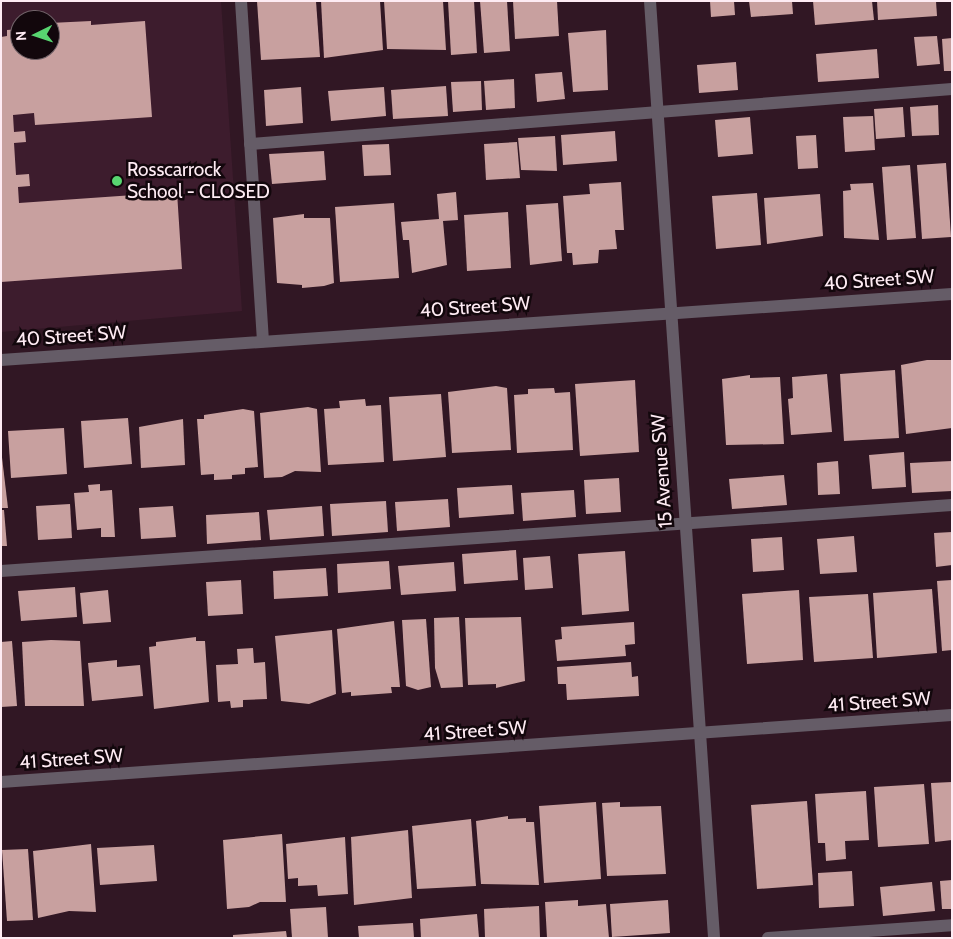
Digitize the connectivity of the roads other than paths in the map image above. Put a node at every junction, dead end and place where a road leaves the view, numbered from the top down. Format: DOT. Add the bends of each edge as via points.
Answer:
graph roads {
  1 [pos="241,1"];
  2 [pos="650,1"];
  3 [pos="952,89"];
  4 [pos="657,114"];
  5 [pos="250,144"];
  6 [pos="952,294"];
  7 [pos="671,312"];
  8 [pos="262,340"];
  9 [pos="1,360"];
  10 [pos="952,505"];
  11 [pos="684,524"];
  12 [pos="1,572"];
  13 [pos="952,715"];
  14 [pos="700,735"];
  15 [pos="1,782"];
  16 [pos="952,925"];
  17 [pos="714,938"];
  18 [pos="768,938"];
  1 -- 5 [label="street"];
  2 -- 4 [label="street, 15 Avenue SW"];
  3 -- 4 [label="street"];
  4 -- 5 [label="street"];
  4 -- 7 [label="street, 15 Avenue SW"];
  5 -- 8 [label="street"];
  6 -- 7 [label="street, 40 Street SW"];
  7 -- 8 [label="street, 40 Street SW"];
  7 -- 11 [label="street, 15 Avenue SW"];
  8 -- 9 [label="street, 40 Street SW"];
  10 -- 11 [label="street"];
  11 -- 12 [label="street"];
  11 -- 14 [label="street, 15 Avenue SW"];
  13 -- 14 [label="street, 41 Street SW"];
  14 -- 15 [label="street, 41 Street SW"];
  14 -- 17 [label="street, 15 Avenue SW"];
  16 -- 18 [label="street"];
}
